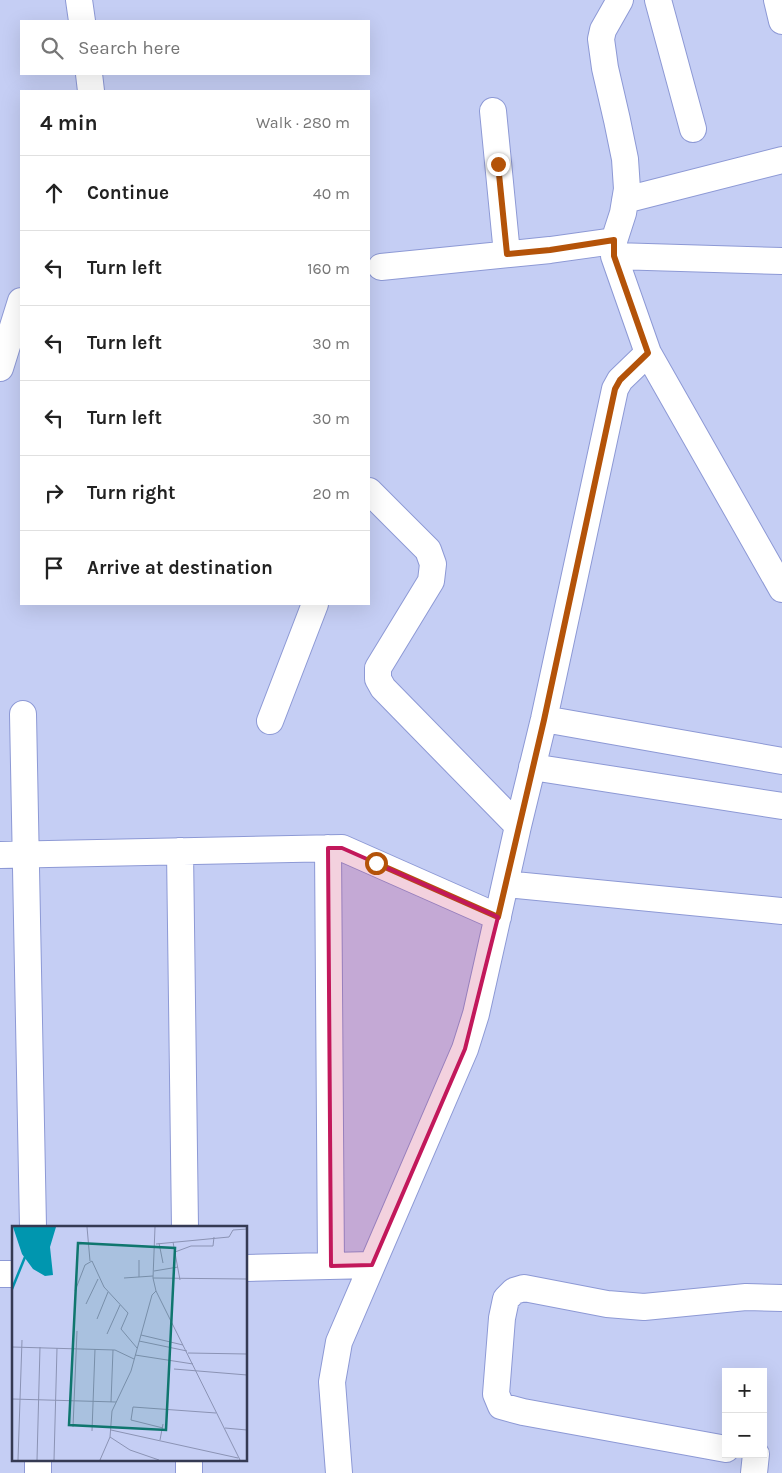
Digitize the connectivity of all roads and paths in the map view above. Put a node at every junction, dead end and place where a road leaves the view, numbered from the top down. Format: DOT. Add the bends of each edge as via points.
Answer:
graph roads {
  1 [pos="79,0"];
  2 [pos="620,0"];
  3 [pos="658,0"];
  4 [pos="777,0"];
  5 [pos="82,20"];
  6 [pos="782,20"];
  7 [pos="88,75"];
  8 [pos="91,90"];
  9 [pos="493,111"];
  10 [pos="693,128"];
  11 [pos="782,160"];
  12 [pos="625,200"];
  13 [pos="614,248"];
  14 [pos="507,254"];
  15 [pos="782,261"];
  16 [pos="381,267"];
  17 [pos="20,305"];
  18 [pos="648,353"];
  19 [pos="0,368"];
  20 [pos="370,492"];
  21 [pos="782,589"];
  22 [pos="316,605"];
  23 [pos="23,714"];
  24 [pos="544,720"];
  25 [pos="270,721"];
  26 [pos="782,761"];
  27 [pos="532,767"];
  28 [pos="782,806"];
  29 [pos="518,826"];
  30 [pos="328,848"];
  31 [pos="180,852"];
  32 [pos="0,855"];
  33 [pos="26,855"];
  34 [pos="505,884"];
  35 [pos="782,911"];
  36 [pos="498,917"];
  37 [pos="33,1226"];
  38 [pos="185,1226"];
  39 [pos="331,1266"];
  40 [pos="372,1266"];
  41 [pos="248,1268"];
  42 [pos="782,1298"];
  43 [pos="722,1448"];
  44 [pos="756,1458"];
  45 [pos="38,1460"];
  46 [pos="189,1460"];
  47 [pos="38,1473"];
  48 [pos="189,1473"];
  49 [pos="339,1473"];
  50 [pos="754,1473"];
  1 -- 5 [label="street"];
  2 -- 12 [label="street" via="602,30 601,39 625,159"];
  3 -- 10 [label="street"];
  4 -- 6 [label="street"];
  7 -- 8 [label="street"];
  9 -- 14 [label="street"];
  11 -- 12 [label="street"];
  12 -- 13 [label="street"];
  13 -- 14 [label="street"];
  13 -- 15 [label="street"];
  13 -- 18 [label="street"];
  14 -- 16 [label="street"];
  17 -- 19 [label="street"];
  18 -- 21 [label="street"];
  18 -- 24 [label="street" via="615,389"];
  20 -- 29 [label="street" via="428,550 433,564 430,581 378,668 378,679 383,688"];
  22 -- 25 [label="street"];
  23 -- 33 [label="street"];
  24 -- 26 [label="street"];
  24 -- 27 [label="street"];
  27 -- 28 [label="street"];
  27 -- 29 [label="street"];
  29 -- 34 [label="street"];
  30 -- 31 [label="street"];
  30 -- 36 [label="street" via="342,848"];
  30 -- 39 [label="street"];
  31 -- 33 [label="street"];
  31 -- 38 [label="street"];
  32 -- 33 [label="street"];
  33 -- 37 [label="street"];
  34 -- 35 [label="street"];
  34 -- 36 [label="street"];
  36 -- 40 [label="street" via="465,1049"];
  39 -- 40 [label="street"];
  39 -- 41 [label="street"];
  40 -- 49 [label="street" via="339,1342 333,1374"];
  42 -- 43 [label="street" via="746,1297 644,1307 607,1304 524,1288 514,1291 506,1299 496,1394 501,1406"];
  44 -- 50 [label="street"];
  45 -- 47 [label="street"];
  46 -- 48 [label="street"];
}
